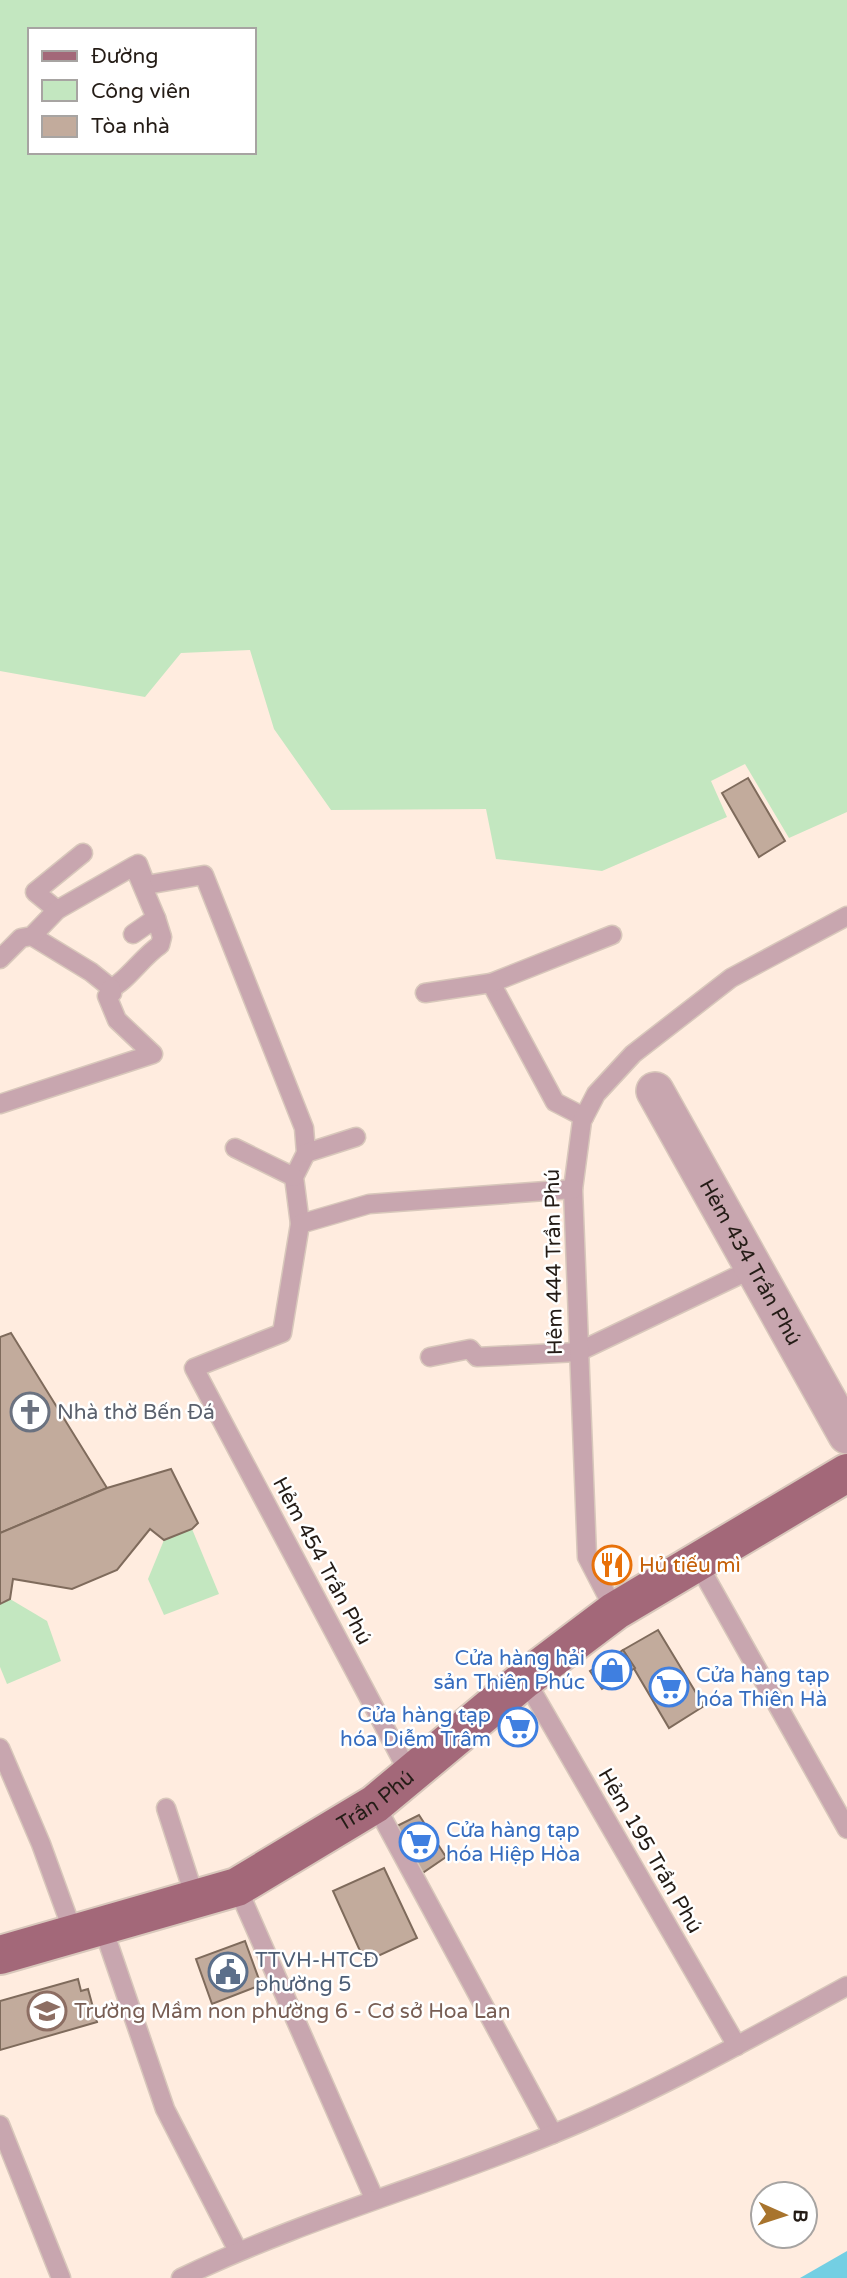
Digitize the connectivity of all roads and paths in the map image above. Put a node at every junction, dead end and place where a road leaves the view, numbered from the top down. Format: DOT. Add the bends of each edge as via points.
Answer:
graph roads {
  1 [pos="83,853"];
  2 [pos="138,864"];
  3 [pos="57,910"];
  4 [pos="847,916"];
  5 [pos="156,918"];
  6 [pos="133,934"];
  7 [pos="612,935"];
  8 [pos="32,936"];
  9 [pos="1,955"];
  10 [pos="491,983"];
  11 [pos="111,988"];
  12 [pos="425,993"];
  13 [pos="655,1091"];
  14 [pos="0,1104"];
  15 [pos="584,1117"];
  16 [pos="356,1137"];
  17 [pos="235,1148"];
  18 [pos="306,1153"];
  19 [pos="294,1177"];
  20 [pos="573,1189"];
  21 [pos="300,1224"];
  22 [pos="754,1268"];
  23 [pos="578,1352"];
  24 [pos="430,1357"];
  25 [pos="847,1435"];
  26 [pos="847,1473"];
  27 [pos="697,1562"];
  28 [pos="615,1611"];
  29 [pos="525,1679"];
  30 [pos="0,1748"];
  31 [pos="410,1775"];
  32 [pos="374,1804"];
  33 [pos="166,1808"];
  34 [pos="847,1829"];
  35 [pos="237,1887"];
  36 [pos="196,1901"];
  37 [pos="88,1929"];
  38 [pos="0,1955"];
  39 [pos="847,1986"];
  40 [pos="737,2046"];
  41 [pos="0,2125"];
  42 [pos="553,2134"];
  43 [pos="374,2198"];
  44 [pos="238,2251"];
  45 [pos="61,2278"];
  46 [pos="181,2278"];
  1 -- 3 [label="lane" via="35,892"];
  2 -- 18 [label="lane" via="146,885 204,875 281,1062 304,1128"];
  3 -- 5 [label="lane" via="134,866"];
  3 -- 8 [label="lane"];
  4 -- 15 [label="lane, Hẻm 444 Trần Phú" via="731,978 633,1054 596,1094"];
  5 -- 6 [label="lane"];
  5 -- 11 [label="lane" via="160,945"];
  7 -- 10 [label="lane"];
  8 -- 9 [label="lane" via="21,938"];
  8 -- 11 [label="lane"];
  10 -- 12 [label="lane"];
  10 -- 15 [label="lane" via="555,1102"];
  11 -- 14 [label="lane" via="107,996 117,1020 153,1054"];
  13 -- 22 [label="street, Hẻm 434 Trần Phú"];
  15 -- 20 [label="lane, Hẻm 444 Trần Phú"];
  16 -- 18 [label="lane"];
  17 -- 19 [label="lane"];
  18 -- 19 [label="lane"];
  19 -- 21 [label="lane"];
  20 -- 21 [label="lane" via="369,1204"];
  20 -- 23 [label="lane, Hẻm 444 Trần Phú"];
  21 -- 31 [label="lane, Hẻm 454 Trần Phú" via="282,1333 194,1368"];
  22 -- 23 [label="lane"];
  22 -- 25 [label="street, Hẻm 434 Trần Phú"];
  23 -- 24 [label="lane" via="477,1357 470,1349"];
  23 -- 28 [label="lane, Hẻm 444 Trần Phú" via="587,1556"];
  26 -- 27 [label="main road, Trần Phú"];
  27 -- 28 [label="main road, Trần Phú"];
  27 -- 34 [label="lane"];
  28 -- 29 [label="main road, Trần Phú"];
  29 -- 31 [label="main road, Trần Phú"];
  29 -- 40 [label="lane, Hẻm 195 Trần Phú"];
  30 -- 37 [label="lane" via="41,1844"];
  31 -- 32 [label="main road, Trần Phú"];
  32 -- 35 [label="main road, Trần Phú"];
  32 -- 42 [label="lane"];
  33 -- 36 [label="lane"];
  35 -- 36 [label="main road, Trần Phú"];
  35 -- 43 [label="lane"];
  36 -- 37 [label="main road, Trần Phú"];
  37 -- 38 [label="main road, Trần Phú"];
  37 -- 44 [label="lane" via="165,2109"];
  39 -- 40 [label="lane"];
  40 -- 42 [label="lane"];
  41 -- 45 [label="lane"];
  42 -- 43 [label="lane"];
  43 -- 44 [label="lane"];
  44 -- 46 [label="lane"];
}
